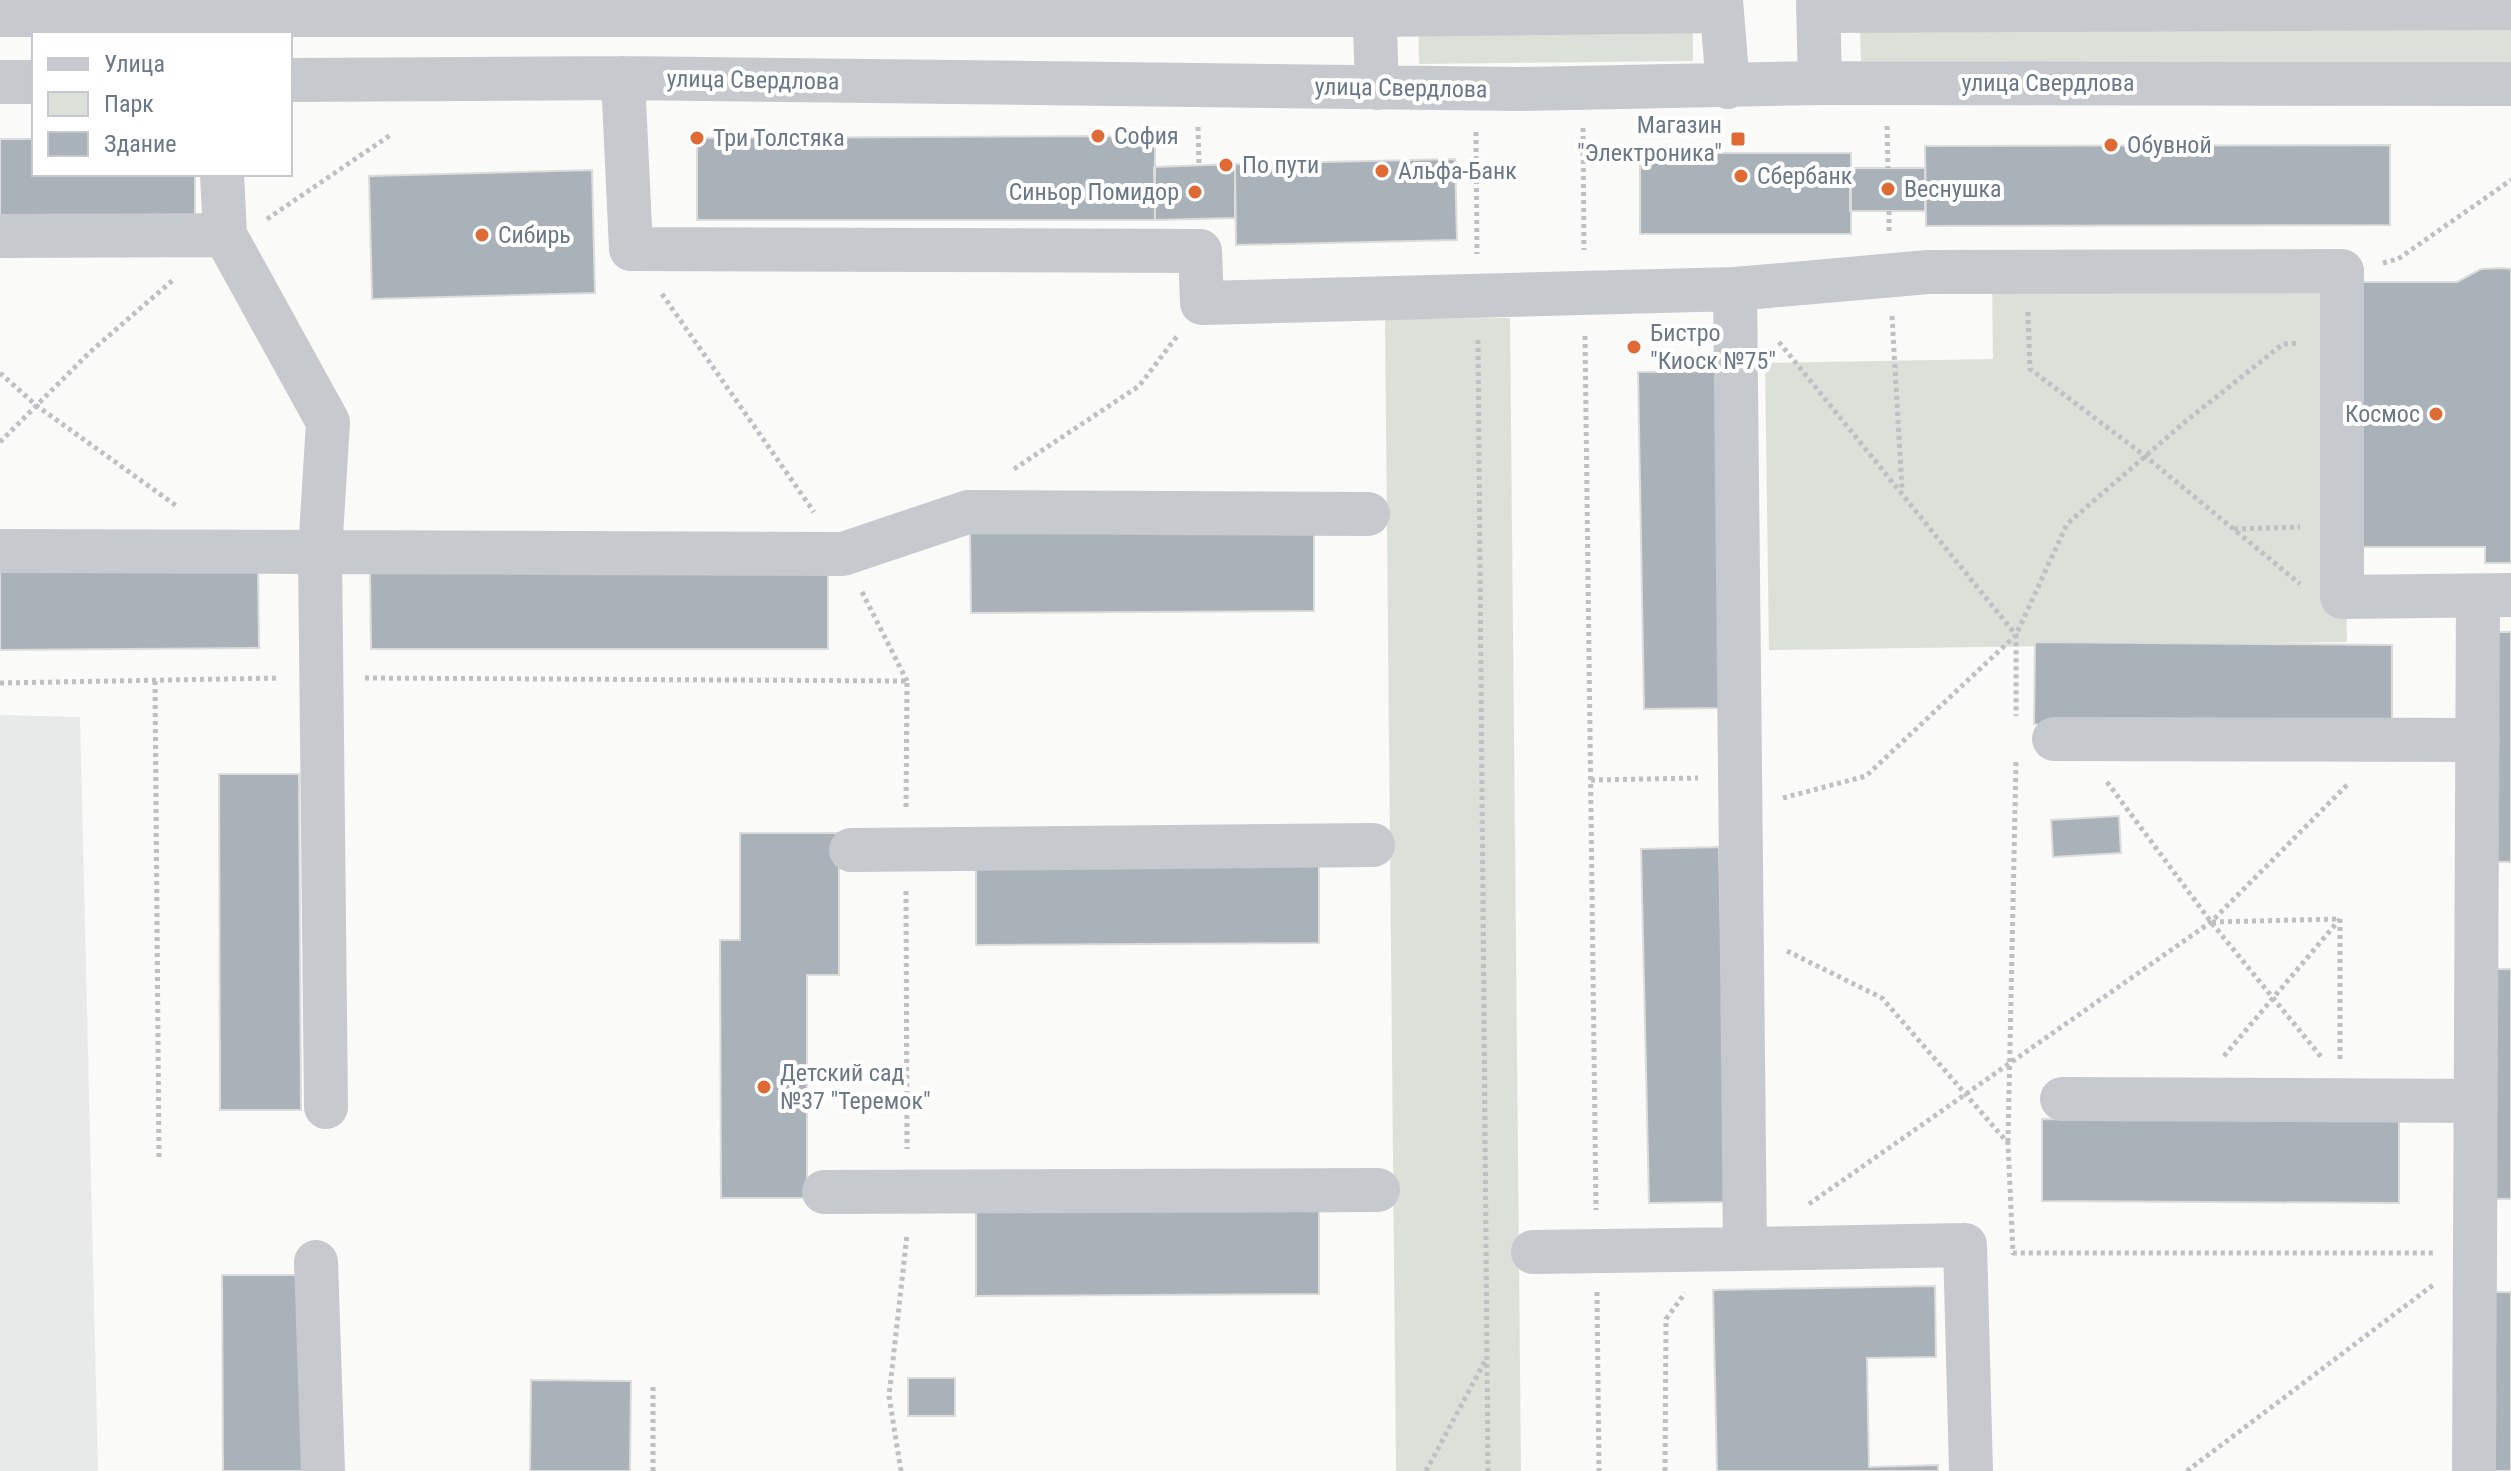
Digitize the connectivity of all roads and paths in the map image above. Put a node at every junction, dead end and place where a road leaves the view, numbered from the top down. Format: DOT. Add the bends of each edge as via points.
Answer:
graph roads {
  1 [pos="1818,5"];
  2 [pos="1721,6"];
  3 [pos="1374,8"];
  4 [pos="2511,8"];
  5 [pos="0,15"];
  6 [pos="623,78"];
  7 [pos="292,80"];
  8 [pos="0,82"];
  9 [pos="32,82"];
  10 [pos="1820,83"];
  11 [pos="2511,84"];
  12 [pos="1728,87"];
  13 [pos="1377,88"];
  14 [pos="1887,121"];
  15 [pos="1583,123"];
  16 [pos="1476,124"];
  17 [pos="1198,127"];
  18 [pos="1199,165"];
  19 [pos="1888,168"];
  20 [pos="222,176"];
  21 [pos="2511,180"];
  22 [pos="1889,211"];
  23 [pos="225,235"];
  24 [pos="0,236"];
  25 [pos="631,249"];
  26 [pos="2028,271"];
  27 [pos="2342,271"];
  28 [pos="1890,275"];
  29 [pos="1735,289"];
  30 [pos="1585,293"];
  31 [pos="1478,296"];
  32 [pos="1202,303"];
  33 [pos="2343,340"];
  34 [pos="0,373"];
  35 [pos="2145,456"];
  36 [pos="1902,492"];
  37 [pos="990,513"];
  38 [pos="1368,514"];
  39 [pos="2342,526"];
  40 [pos="2233,529"];
  41 [pos="0,551"];
  42 [pos="241,552"];
  43 [pos="320,552"];
  44 [pos="843,554"];
  45 [pos="2303,587"];
  46 [pos="2495,596"];
  47 [pos="2016,635"];
  48 [pos="321,678"];
  49 [pos="155,681"];
  50 [pos="907,681"];
  51 [pos="0,683"];
  52 [pos="2049,739"];
  53 [pos="2392,740"];
  54 [pos="2478,740"];
  55 [pos="1591,780"];
  56 [pos="1739,794"];
  57 [pos="1373,845"];
  58 [pos="851,850"];
  59 [pos="906,850"];
  60 [pos="2495,911"];
  61 [pos="2340,919"];
  62 [pos="2211,922"];
  63 [pos="1741,928"];
  64 [pos="2273,998"];
  65 [pos="2011,1061"];
  66 [pos="2341,1090"];
  67 [pos="1964,1093"];
  68 [pos="2062,1099"];
  69 [pos="2187,1100"];
  70 [pos="2475,1101"];
  71 [pos="326,1107"];
  72 [pos="2008,1143"];
  73 [pos="159,1160"];
  74 [pos="1378,1190"];
  75 [pos="907,1191"];
  76 [pos="824,1192"];
  77 [pos="1597,1249"];
  78 [pos="1731,1250"];
  79 [pos="1533,1252"];
  80 [pos="2475,1253"];
  81 [pos="316,1262"];
  82 [pos="1487,1359"];
  83 [pos="653,1383"];
  84 [pos="323,1471"];
  85 [pos="653,1471"];
  86 [pos="901,1471"];
  87 [pos="1426,1471"];
  88 [pos="1488,1471"];
  89 [pos="1599,1471"];
  90 [pos="1665,1471"];
  91 [pos="1971,1471"];
  92 [pos="2187,1471"];
  93 [pos="2474,1471"];
  1 -- 4 [label="street"];
  1 -- 10 [label="street"];
  2 -- 3 [label="street"];
  2 -- 12 [label="street"];
  3 -- 5 [label="street"];
  3 -- 13 [label="street"];
  6 -- 7 [label="street, улица Свердлова"];
  6 -- 13 [label="street, улица Свердлова"];
  6 -- 25 [label="street"];
  8 -- 9 [label="street"];
  10 -- 11 [label="street, улица Свердлова"];
  10 -- 12 [label="street, улица Свердлова"];
  12 -- 13 [label="street, улица Свердлова"];
  14 -- 19 [label="path"];
  15 -- 30 [label="path"];
  16 -- 31 [label="path"];
  17 -- 18 [label="path"];
  20 -- 23 [label="street"];
  21 -- 27 [label="path" via="2398,259"];
  22 -- 28 [label="path"];
  23 -- 24 [label="street"];
  23 -- 43 [label="street" via="328,422"];
  25 -- 32 [label="street" via="1200,251"];
  25 -- 44 [label="path"];
  26 -- 27 [label="street"];
  26 -- 28 [label="street"];
  26 -- 35 [label="path" via="2030,369"];
  27 -- 33 [label="street"];
  28 -- 29 [label="street"];
  28 -- 36 [label="path"];
  29 -- 30 [label="street"];
  29 -- 36 [label="path"];
  29 -- 56 [label="street"];
  30 -- 31 [label="street"];
  30 -- 55 [label="path"];
  31 -- 32 [label="street"];
  31 -- 82 [label="path"];
  32 -- 37 [label="path" via="1139,386 990,485"];
  33 -- 35 [label="path" via="2283,344"];
  33 -- 39 [label="street"];
  34 -- 42 [label="path" via="37,406"];
  35 -- 40 [label="path"];
  35 -- 47 [label="path" via="2067,524"];
  36 -- 47 [label="path"];
  37 -- 38 [label="street"];
  37 -- 44 [label="street" via="968,512"];
  39 -- 40 [label="path"];
  39 -- 46 [label="street" via="2342,597"];
  40 -- 45 [label="path"];
  41 -- 42 [label="street"];
  42 -- 43 [label="street"];
  43 -- 44 [label="street"];
  43 -- 48 [label="street"];
  44 -- 50 [label="path"];
  46 -- 54 [label="street"];
  47 -- 52 [label="path"];
  47 -- 56 [label="path" via="1866,776"];
  48 -- 49 [label="path"];
  48 -- 50 [label="path"];
  48 -- 71 [label="street"];
  49 -- 51 [label="path"];
  49 -- 73 [label="path"];
  50 -- 59 [label="path"];
  52 -- 53 [label="street"];
  52 -- 62 [label="path"];
  52 -- 65 [label="path"];
  53 -- 54 [label="street"];
  53 -- 62 [label="path"];
  54 -- 60 [label="street"];
  55 -- 56 [label="path"];
  55 -- 77 [label="path"];
  56 -- 63 [label="street"];
  57 -- 59 [label="street"];
  58 -- 59 [label="street"];
  59 -- 75 [label="path"];
  60 -- 70 [label="street"];
  61 -- 62 [label="path"];
  61 -- 64 [label="path"];
  61 -- 66 [label="path"];
  62 -- 64 [label="path"];
  62 -- 65 [label="path"];
  63 -- 67 [label="path" via="1882,998"];
  63 -- 78 [label="street"];
  64 -- 66 [label="path"];
  64 -- 69 [label="path"];
  65 -- 67 [label="path"];
  65 -- 72 [label="path"];
  66 -- 69 [label="street"];
  66 -- 70 [label="street"];
  67 -- 72 [label="path"];
  67 -- 78 [label="path"];
  68 -- 69 [label="street"];
  70 -- 80 [label="street"];
  72 -- 80 [label="path" via="2013,1253"];
  74 -- 75 [label="street"];
  75 -- 76 [label="street"];
  75 -- 86 [label="path" via="907,1253 889,1396"];
  77 -- 78 [label="street"];
  77 -- 79 [label="street"];
  77 -- 89 [label="path"];
  78 -- 90 [label="path" via="1666,1319"];
  78 -- 91 [label="street" via="1965,1245"];
  80 -- 92 [label="path"];
  80 -- 93 [label="street"];
  81 -- 84 [label="street"];
  82 -- 87 [label="path"];
  82 -- 88 [label="path"];
  83 -- 85 [label="path"];
}
